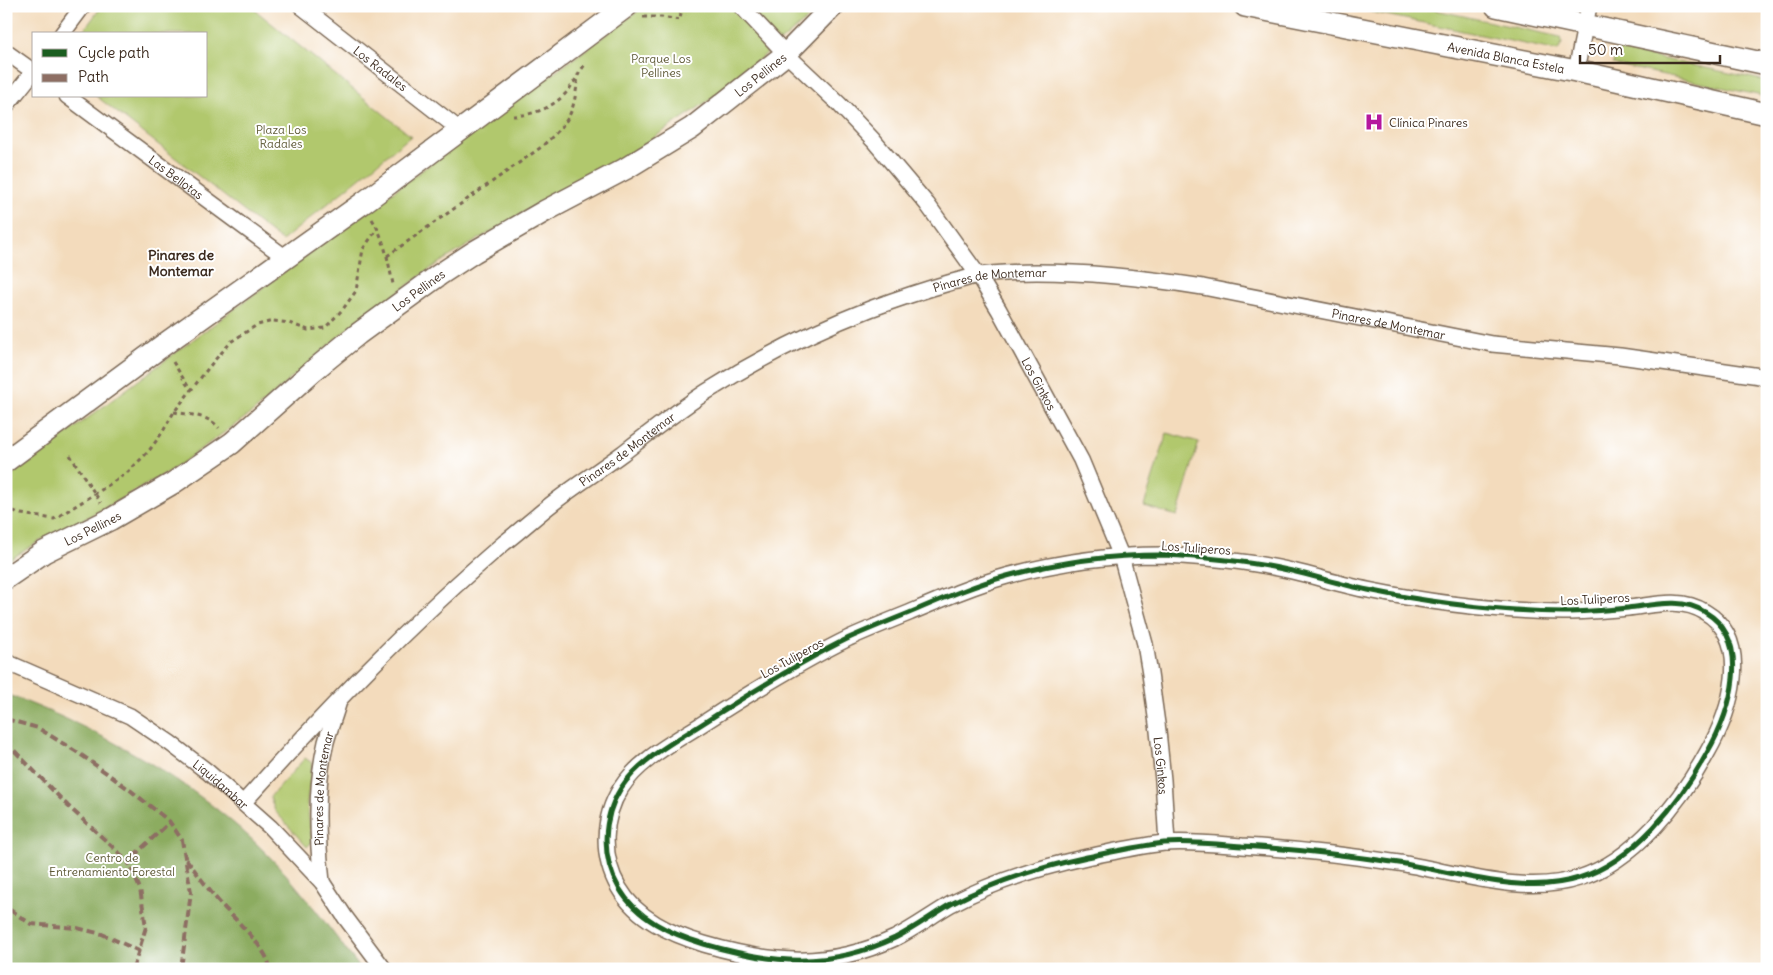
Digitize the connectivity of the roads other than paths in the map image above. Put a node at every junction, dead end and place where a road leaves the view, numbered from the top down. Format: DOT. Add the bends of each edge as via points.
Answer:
graph roads {
  1 [pos="83,6"];
  2 [pos="301,6"];
  3 [pos="741,6"];
  4 [pos="833,6"];
  5 [pos="1245,6"];
  6 [pos="1496,6"];
  7 [pos="632,12"];
  8 [pos="1587,15"];
  9 [pos="64,32"];
  10 [pos="6,52"];
  11 [pos="786,54"];
  12 [pos="1767,64"];
  13 [pos="32,71"];
  14 [pos="1576,71"];
  15 [pos="32,74"];
  16 [pos="70,98"];
  17 [pos="6,106"];
  18 [pos="1767,114"];
  19 [pos="460,130"];
  20 [pos="286,258"];
  21 [pos="978,276"];
  22 [pos="1767,377"];
  23 [pos="6,461"];
  24 [pos="1121,556"];
  25 [pos="6,578"];
  26 [pos="6,662"];
  27 [pos="340,698"];
  28 [pos="244,802"];
  29 [pos="1167,843"];
  30 [pos="322,882"];
  31 [pos="384,969"];
  1 -- 9 [label="street"];
  2 -- 19 [label="street, Los Radales"];
  3 -- 11 [label="street, Los Ginkos"];
  4 -- 11 [label="main road, Los Pellines"];
  5 -- 14 [label="main road, Avenida Blanca Estela"];
  6 -- 8 [label="main road"];
  7 -- 19 [label="main road"];
  8 -- 12 [label="main road"];
  8 -- 14 [label="street"];
  10 -- 13 [label="street"];
  11 -- 21 [label="street, Los Ginkos" via="839,104 900,172"];
  11 -- 25 [label="main road, Los Pellines" via="692,128 625,169 474,252 398,304 314,370 232,443 173,483 111,519 44,552"];
  14 -- 18 [label="main road, Avenida Blanca Estela"];
  15 -- 17 [label="street"];
  16 -- 20 [label="street, Las Bellotas"];
  19 -- 20 [label="main road"];
  20 -- 23 [label="main road"];
  21 -- 22 [label="street, Pinares de Montemar" via="1069,273 1161,280 1492,344 1620,356"];
  21 -- 24 [label="street, Los Ginkos" via="1081,460"];
  21 -- 27 [label="street, Pinares de Montemar" via="891,301 843,320 789,345 707,391 544,510 399,637"];
  24 -- 29 [label="street, Los Ginkos" via="1139,618 1150,674"];
  24 -- 29 [label="street, Los Tuliperos" via="1038,568 961,591 848,639 759,688 670,745 629,777 608,817 606,848 622,893 657,925 688,939 736,953 802,961 845,955 890,940 955,902 1043,868"];
  24 -- 29 [label="street, Los Tuliperos" via="1162,555 1235,561 1363,589 1487,608 1563,612 1676,603 1705,612 1716,621 1733,647 1730,697 1720,731 1695,776 1629,850 1613,862 1578,879 1558,884 1522,885 1344,855 1236,845"];
  26 -- 28 [label="street, Liquidambar" via="130,716 170,743"];
  27 -- 28 [label="street, Pinares de Montemar"];
  27 -- 30 [label="street, Pinares de Montemar" via="326,743 320,784 318,823"];
  28 -- 30 [label="street, Liquidambar"];
  30 -- 31 [label="street, Liquidambar"];
}
